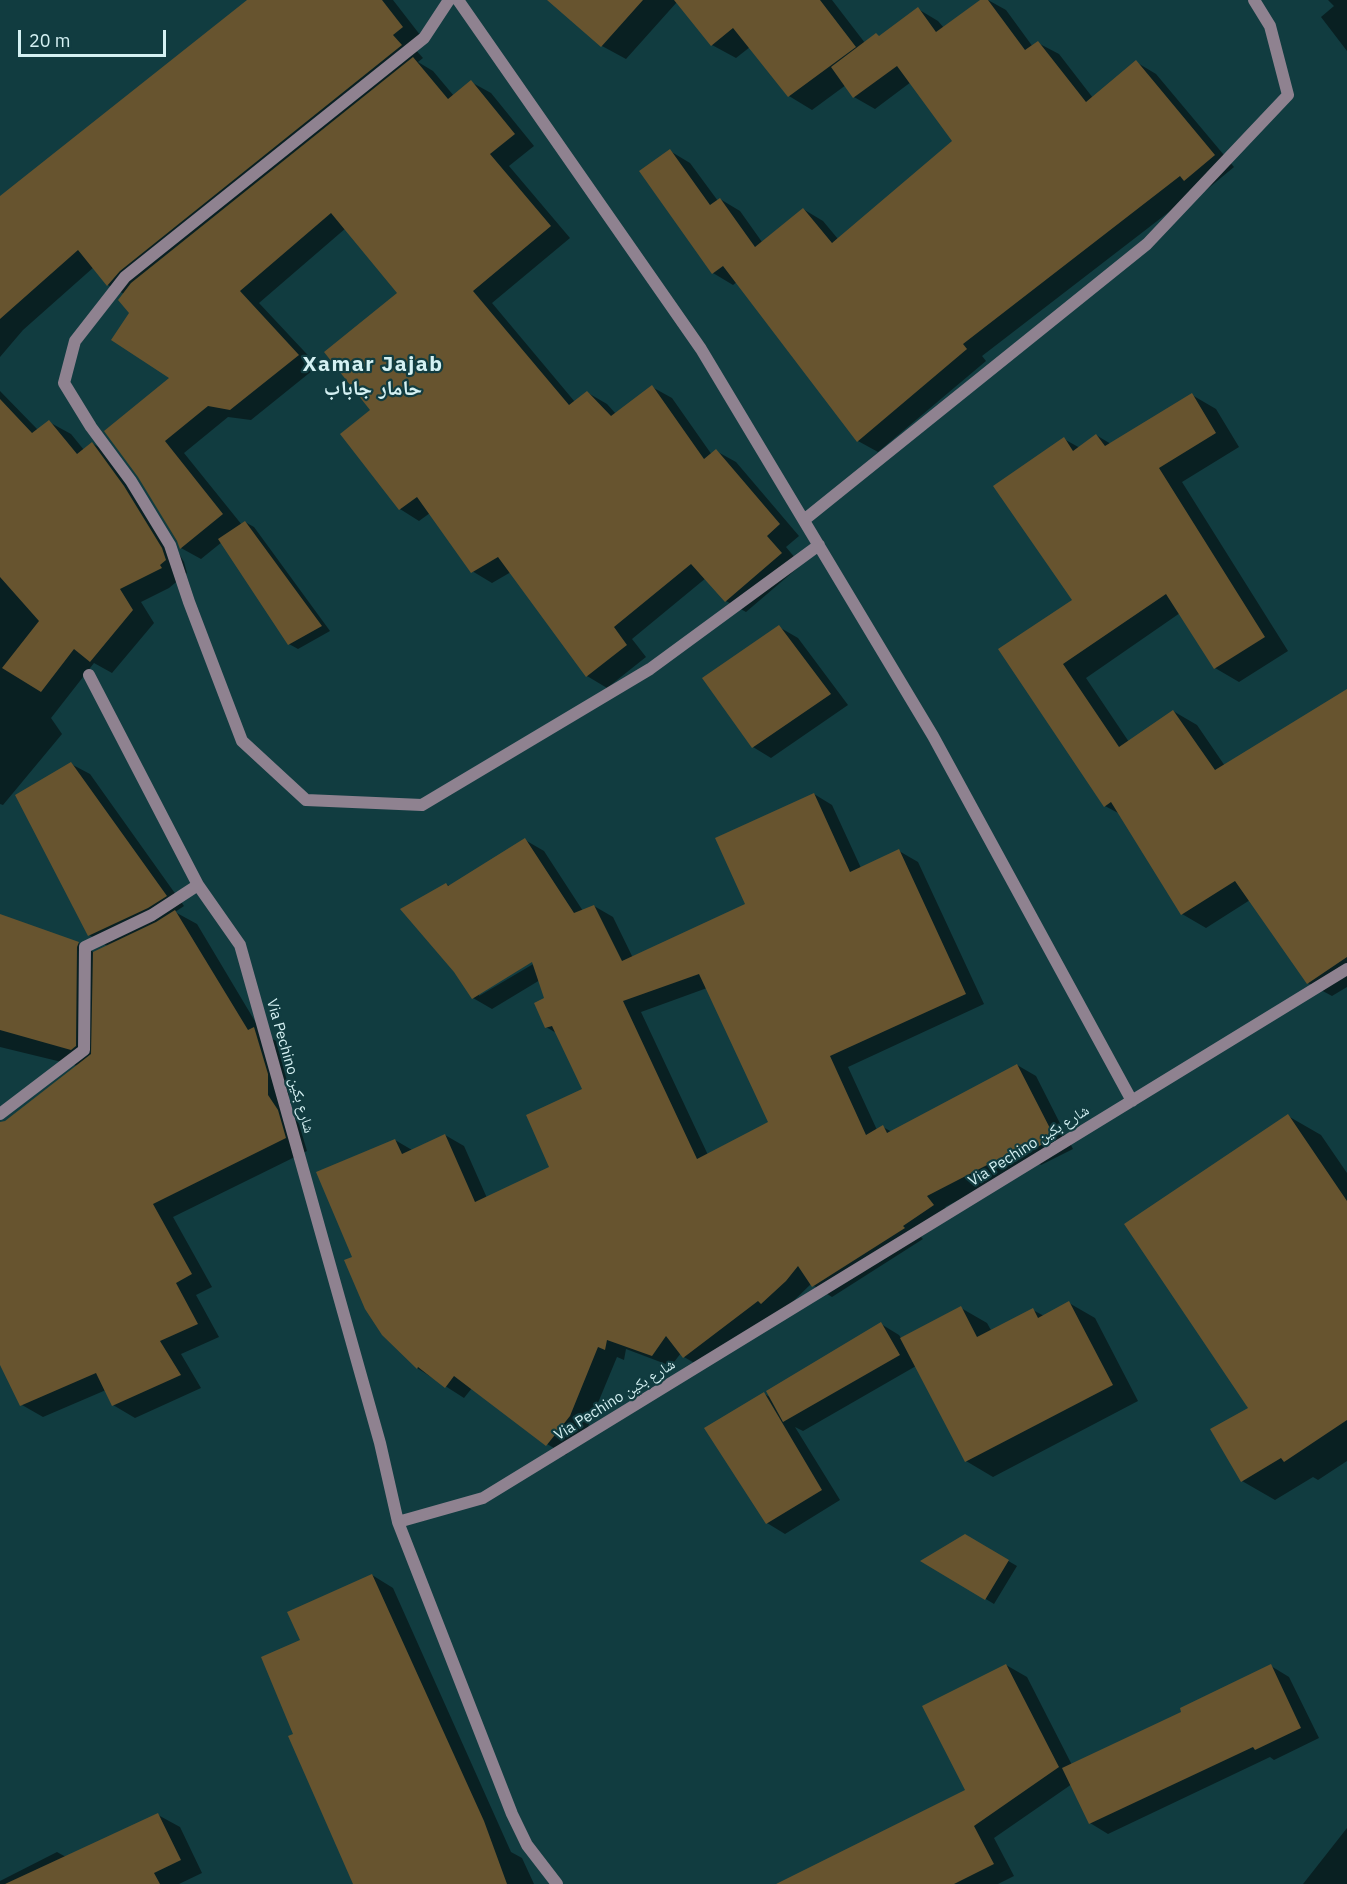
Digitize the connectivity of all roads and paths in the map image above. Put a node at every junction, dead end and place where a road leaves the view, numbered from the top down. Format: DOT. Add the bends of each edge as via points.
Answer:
graph roads {
  1 [pos="449,0"];
  2 [pos="458,0"];
  3 [pos="1254,0"];
  4 [pos="804,520"];
  5 [pos="819,545"];
  6 [pos="89,675"];
  7 [pos="198,885"];
  8 [pos="1347,969"];
  9 [pos="1132,1101"];
  10 [pos="0,1114"];
  11 [pos="398,1522"];
  12 [pos="557,1884"];
  1 -- 5 [label="street" via="424,38 125,277 75,341 64,383 170,545 242,741 306,800 422,805 650,669"];
  2 -- 4 [label="street" via="701,349"];
  3 -- 4 [label="street" via="1270,26 1288,95 1147,244"];
  4 -- 5 [label="street"];
  5 -- 9 [label="street" via="933,736"];
  6 -- 7 [label="street, Via Pechino شارع بكين"];
  7 -- 10 [label="street" via="152,915 85,947 84,1050"];
  7 -- 11 [label="street, Via Pechino شارع بكين" via="240,945 380,1443"];
  8 -- 9 [label="street, Via Pechino شارع بكين"];
  9 -- 11 [label="street, Via Pechino شارع بكين" via="483,1498"];
  11 -- 12 [label="street" via="512,1814 527,1845"];
}
